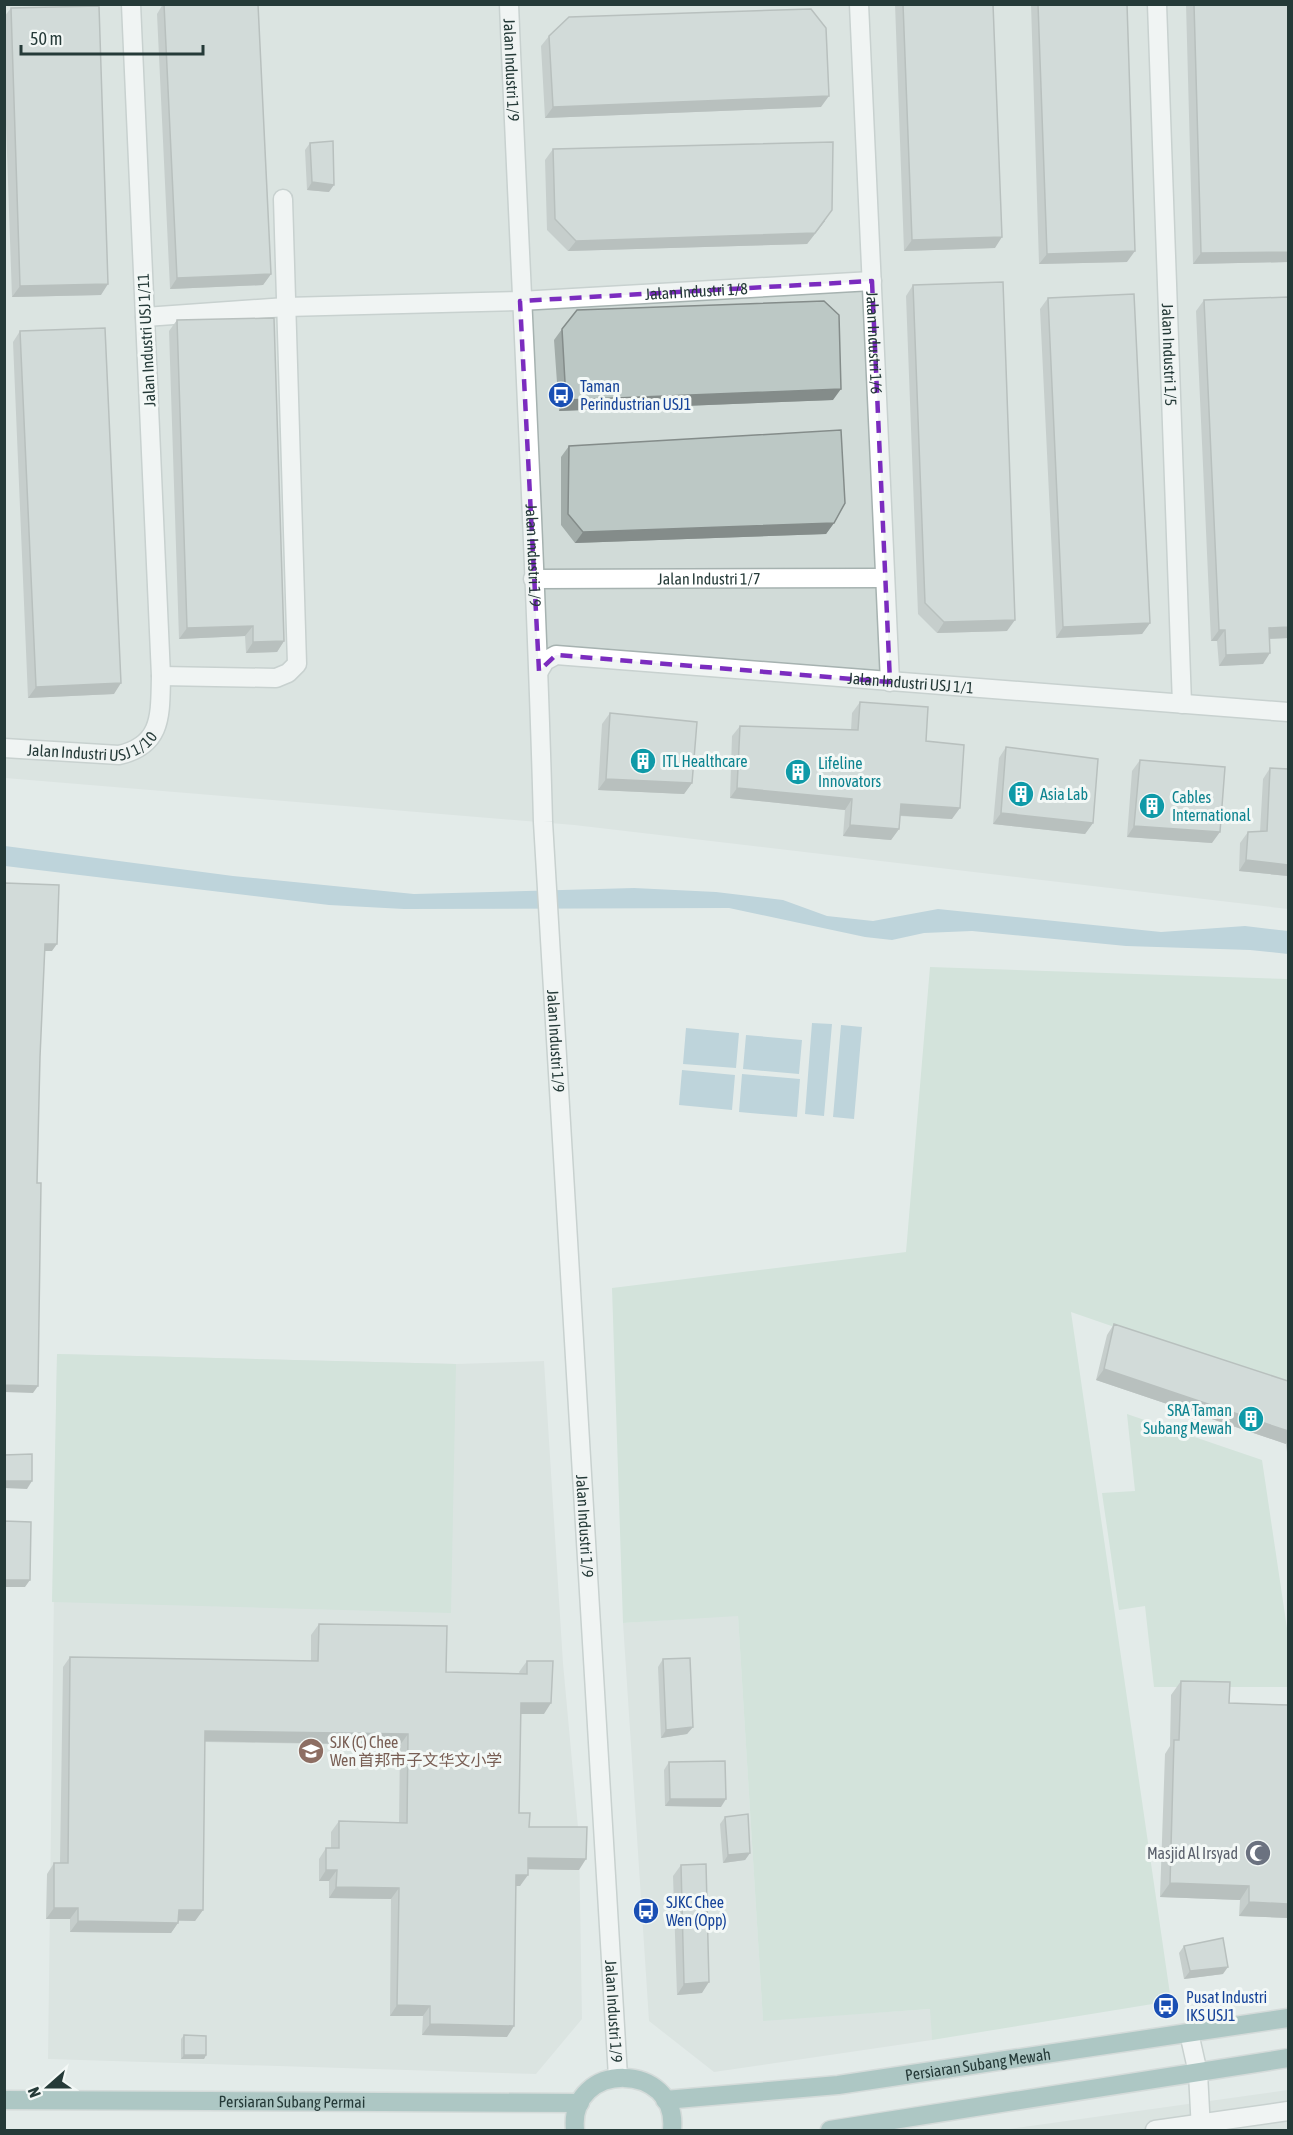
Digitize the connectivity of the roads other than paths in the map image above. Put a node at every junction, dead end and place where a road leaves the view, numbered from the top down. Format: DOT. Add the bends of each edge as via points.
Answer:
graph roads {
  1 [pos="131,4"];
  2 [pos="509,4"];
  3 [pos="859,4"];
  4 [pos="1157,4"];
  5 [pos="283,199"];
  6 [pos="872,281"];
  7 [pos="520,301"];
  8 [pos="286,307"];
  9 [pos="145,317"];
  10 [pos="885,578"];
  11 [pos="533,579"];
  12 [pos="539,671"];
  13 [pos="161,676"];
  14 [pos="890,682"];
  15 [pos="1182,704"];
  16 [pos="1288,712"];
  17 [pos="4,748"];
  18 [pos="1288,2018"];
  19 [pos="1189,2033"];
  20 [pos="1288,2058"];
  21 [pos="1198,2073"];
  22 [pos="618,2077"];
  23 [pos="4,2100"];
  24 [pos="665,2100"];
  25 [pos="580,2103"];
  26 [pos="1288,2111"];
  27 [pos="1201,2127"];
  28 [pos="575,2130"];
  29 [pos="672,2130"];
  30 [pos="830,2130"];
  31 [pos="1155,2130"];
  1 -- 9 [label="street, Jalan Industri USJ 1/11"];
  2 -- 7 [label="street, Jalan Industri 1/9"];
  3 -- 6 [label="street, Jalan Industri 1/6"];
  4 -- 15 [label="street, Jalan Industri 1/5"];
  5 -- 8 [label="street"];
  6 -- 7 [label="street, Jalan Industri 1/8"];
  6 -- 10 [label="street, Jalan Industri 1/6"];
  7 -- 8 [label="street, Jalan Industri 1/8"];
  7 -- 11 [label="street, Jalan Industri 1/9"];
  8 -- 9 [label="street, Jalan Industri 1/8"];
  8 -- 13 [label="street" via="297,664 276,678"];
  9 -- 13 [label="street, Jalan Industri USJ 1/11"];
  10 -- 11 [label="street, Jalan Industri 1/7"];
  10 -- 14 [label="street, Jalan Industri 1/6"];
  11 -- 12 [label="street, Jalan Industri 1/9"];
  12 -- 14 [label="street, Jalan Industri USJ 1/1" via="544,661 556,655"];
  12 -- 22 [label="street, Jalan Industri 1/9" via="547,882"];
  13 -- 17 [label="street, Jalan Industri USJ 1/10" via="160,716 147,744 135,752 119,756"];
  14 -- 15 [label="street, Jalan Industri USJ 1/1"];
  15 -- 16 [label="street, Jalan Industri USJ 1/1"];
  18 -- 19 [label="main road, Persiaran Subang Mewah"];
  19 -- 21 [label="street"];
  19 -- 24 [label="main road, Persiaran Subang Mewah" via="838,2085"];
  20 -- 21 [label="main road"];
  21 -- 27 [label="street"];
  21 -- 30 [label="main road"];
  22 -- 24 [label="main road" via="645,2082"];
  22 -- 25 [label="main road" via="596,2086"];
  23 -- 25 [label="main road, Persiaran Subang Permai"];
  24 -- 29 [label="main road" via="671,2112"];
  25 -- 28 [label="main road"];
  26 -- 27 [label="street"];
  27 -- 31 [label="street"];
}
